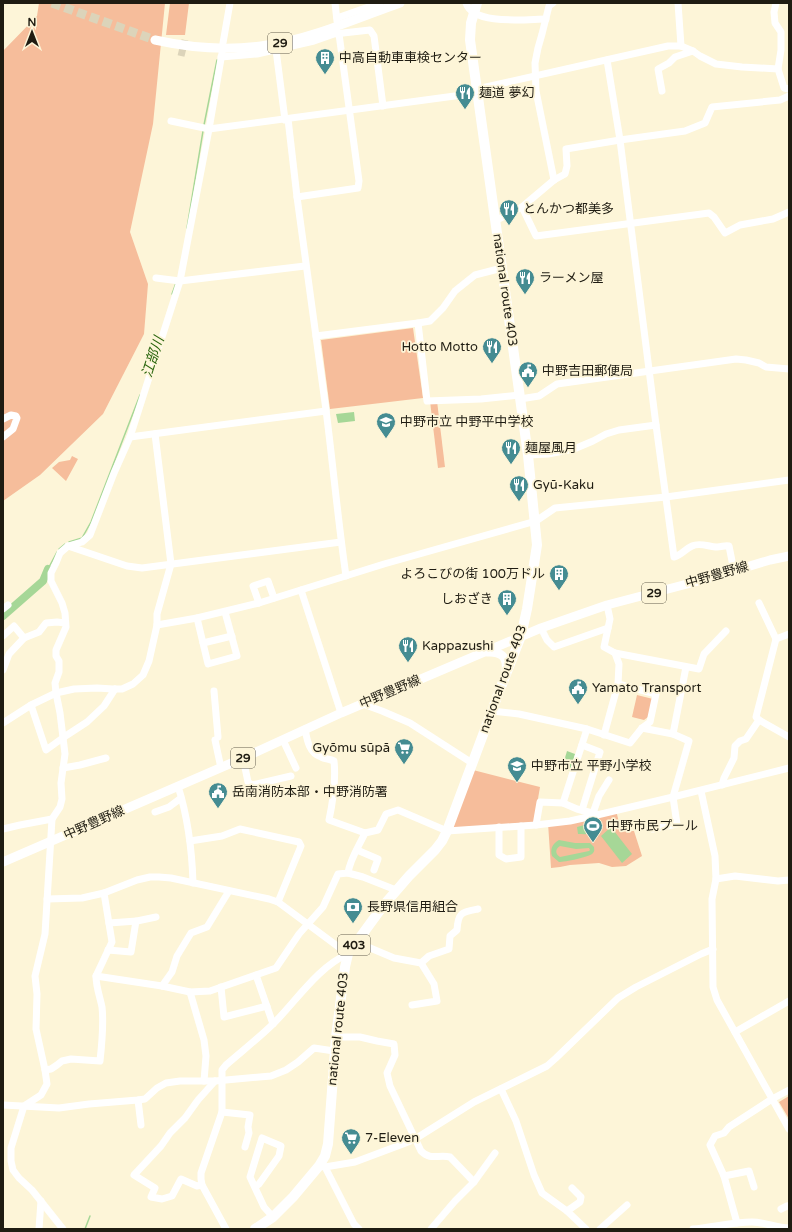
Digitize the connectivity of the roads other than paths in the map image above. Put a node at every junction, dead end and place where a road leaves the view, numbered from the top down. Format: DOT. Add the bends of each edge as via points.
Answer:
graph roads {
  1 [pos="230,3"];
  2 [pos="335,3"];
  3 [pos="380,3"];
  4 [pos="400,3"];
  5 [pos="466,3"];
  6 [pos="484,3"];
  7 [pos="553,3"];
  8 [pos="678,3"];
  9 [pos="776,3"];
  10 [pos="477,10"];
  11 [pos="546,19"];
  12 [pos="339,34"];
  13 [pos="155,40"];
  14 [pos="223,43"];
  15 [pos="680,46"];
  16 [pos="276,50"];
  17 [pos="693,51"];
  18 [pos="607,60"];
  19 [pos="778,68"];
  20 [pos="536,76"];
  21 [pos="789,89"];
  22 [pos="477,91"];
  23 [pos="662,91"];
  24 [pos="789,96"];
  25 [pos="382,106"];
  26 [pos="349,110"];
  27 [pos="286,119"];
  28 [pos="171,121"];
  29 [pos="209,129"];
  30 [pos="620,140"];
  31 [pos="554,180"];
  32 [pos="297,197"];
  33 [pos="522,207"];
  34 [pos="789,212"];
  35 [pos="495,221"];
  36 [pos="630,224"];
  37 [pos="306,266"];
  38 [pos="502,268"];
  39 [pos="156,278"];
  40 [pos="177,281"];
  41 [pos="418,323"];
  42 [pos="316,336"];
  43 [pos="789,369"];
  44 [pos="650,371"];
  45 [pos="520,397"];
  46 [pos="326,411"];
  47 [pos="3,419"];
  48 [pos="656,425"];
  49 [pos="155,434"];
  50 [pos="3,437"];
  51 [pos="130,437"];
  52 [pos="528,455"];
  53 [pos="789,480"];
  54 [pos="666,496"];
  55 [pos="536,521"];
  56 [pos="341,542"];
  57 [pos="68,546"];
  58 [pos="789,556"];
  59 [pos="171,564"];
  60 [pos="734,571"];
  61 [pos="346,576"];
  62 [pos="301,590"];
  63 [pos="274,598"];
  64 [pos="259,603"];
  65 [pos="759,603"];
  66 [pos="608,605"];
  67 [pos="225,612"];
  68 [pos="197,618"];
  69 [pos="65,623"];
  70 [pos="157,625"];
  71 [pos="541,628"];
  72 [pos="608,628"];
  73 [pos="726,631"];
  74 [pos="789,634"];
  75 [pos="3,636"];
  76 [pos="232,636"];
  77 [pos="521,636"];
  78 [pos="24,638"];
  79 [pos="776,640"];
  80 [pos="203,643"];
  81 [pos="6,653"];
  82 [pos="484,653"];
  83 [pos="615,653"];
  84 [pos="686,667"];
  85 [pos="3,670"];
  86 [pos="506,674"];
  87 [pos="618,684"];
  88 [pos="115,689"];
  89 [pos="214,691"];
  90 [pos="56,693"];
  91 [pos="363,704"];
  92 [pos="31,705"];
  93 [pos="492,711"];
  94 [pos="341,713"];
  95 [pos="759,720"];
  96 [pos="3,723"];
  97 [pos="642,728"];
  98 [pos="305,729"];
  99 [pos="588,729"];
  100 [pos="673,734"];
  101 [pos="604,735"];
  102 [pos="64,737"];
  103 [pos="789,737"];
  104 [pos="283,740"];
  105 [pos="582,745"];
  106 [pos="106,758"];
  107 [pos="243,758"];
  108 [pos="472,764"];
  109 [pos="64,768"];
  110 [pos="221,768"];
  111 [pos="296,768"];
  112 [pos="789,768"];
  113 [pos="291,776"];
  114 [pos="609,780"];
  115 [pos="722,785"];
  116 [pos="178,786"];
  117 [pos="701,790"];
  118 [pos="182,798"];
  119 [pos="673,798"];
  120 [pos="563,803"];
  121 [pos="582,810"];
  122 [pos="155,812"];
  123 [pos="595,814"];
  124 [pos="52,819"];
  125 [pos="536,825"];
  126 [pos="521,826"];
  127 [pos="499,828"];
  128 [pos="3,829"];
  129 [pos="653,829"];
  130 [pos="447,831"];
  131 [pos="365,832"];
  132 [pos="190,841"];
  133 [pos="51,842"];
  134 [pos="357,850"];
  135 [pos="3,862"];
  136 [pos="374,870"];
  137 [pos="348,873"];
  138 [pos="716,879"];
  139 [pos="789,880"];
  140 [pos="193,883"];
  141 [pos="396,890"];
  142 [pos="229,891"];
  143 [pos="104,893"];
  144 [pos="47,899"];
  145 [pos="278,902"];
  146 [pos="478,909"];
  147 [pos="156,917"];
  148 [pos="136,921"];
  149 [pos="109,923"];
  150 [pos="308,924"];
  151 [pos="356,942"];
  152 [pos="713,949"];
  153 [pos="108,950"];
  154 [pos="348,954"];
  155 [pos="421,963"];
  156 [pos="256,975"];
  157 [pos="96,976"];
  158 [pos="162,986"];
  159 [pos="221,987"];
  160 [pos="190,992"];
  161 [pos="789,1001"];
  162 [pos="412,1005"];
  163 [pos="267,1006"];
  164 [pos="273,1024"];
  165 [pos="735,1032"];
  166 [pos="336,1037"];
  167 [pos="334,1051"];
  168 [pos="45,1070"];
  169 [pos="204,1081"];
  170 [pos="218,1081"];
  171 [pos="501,1088"];
  172 [pos="789,1090"];
  173 [pos="772,1099"];
  174 [pos="138,1100"];
  175 [pos="3,1105"];
  176 [pos="24,1106"];
  177 [pos="222,1112"];
  178 [pos="140,1125"];
  179 [pos="789,1129"];
  180 [pos="415,1139"];
  181 [pos="245,1147"];
  182 [pos="495,1153"];
  183 [pos="322,1166"];
  184 [pos="724,1176"];
  185 [pos="474,1182"];
  186 [pos="202,1185"];
  187 [pos="255,1187"];
  188 [pos="754,1187"];
  189 [pos="572,1188"];
  190 [pos="41,1201"];
  191 [pos="627,1205"];
  192 [pos="567,1211"];
  193 [pos="273,1217"];
  194 [pos="736,1223"];
  195 [pos="357,1227"];
  196 [pos="789,1228"];
  197 [pos="39,1229"];
  198 [pos="63,1229"];
  199 [pos="226,1229"];
  200 [pos="255,1229"];
  201 [pos="348,1229"];
  202 [pos="431,1229"];
  203 [pos="586,1229"];
  204 [pos="600,1229"];
  205 [pos="693,1229"];
  1 -- 14 [label="street"];
  2 -- 3 [label="street" via="337,19"];
  4 -- 13 [label="main road, 29" via="321,31 266,46 209,48"];
  5 -- 10 [label="street" via="467,7"];
  6 -- 10 [label="highway, national route 403 / 403"];
  7 -- 11 [label="street" via="549,6"];
  8 -- 15 [label="street"];
  9 -- 19 [label="street" via="774,23 781,32"];
  10 -- 11 [label="street" via="495,19"];
  10 -- 22 [label="highway, national route 403 / 403" via="471,23 470,35"];
  11 -- 20 [label="street" via="535,63"];
  12 -- 16 [label="street"];
  12 -- 25 [label="street" via="370,30 374,36"];
  12 -- 26 [label="street"];
  15 -- 17 [label="street"];
  15 -- 18 [label="street" via="668,46"];
  16 -- 27 [label="street"];
  16 -- 29 [label="street" via="241,56 221,55"];
  17 -- 19 [label="street" via="716,64"];
  17 -- 23 [label="street" via="675,57 658,69"];
  18 -- 20 [label="street"];
  18 -- 30 [label="street"];
  19 -- 21 [label="street" via="784,88"];
  20 -- 22 [label="street"];
  20 -- 31 [label="street" via="536,91"];
  22 -- 25 [label="street"];
  22 -- 35 [label="highway, national route 403 / 403"];
  24 -- 30 [label="street" via="780,100 712,107 705,123 685,131"];
  25 -- 26 [label="street"];
  26 -- 27 [label="street"];
  26 -- 32 [label="street" via="358,188"];
  27 -- 29 [label="street"];
  27 -- 32 [label="street"];
  28 -- 29 [label="street"];
  29 -- 40 [label="street"];
  30 -- 31 [label="street" via="566,149 565,174"];
  30 -- 36 [label="street"];
  31 -- 33 [label="street"];
  32 -- 37 [label="street"];
  33 -- 35 [label="street"];
  33 -- 36 [label="street" via="536,236"];
  34 -- 36 [label="street" via="773,219 740,225 725,233 709,213"];
  35 -- 38 [label="highway, national route 403 / 403"];
  36 -- 44 [label="street"];
  37 -- 40 [label="street"];
  37 -- 42 [label="street"];
  38 -- 41 [label="street" via="475,276 455,291 430,321"];
  38 -- 45 [label="highway, national route 403 / 403"];
  39 -- 40 [label="street"];
  40 -- 51 [label="street"];
  41 -- 42 [label="street"];
  41 -- 45 [label="street" via="427,401"];
  42 -- 46 [label="street"];
  43 -- 44 [label="street" via="766,367 759,363 736,359"];
  44 -- 45 [label="street" via="557,384 539,396"];
  44 -- 48 [label="street"];
  45 -- 52 [label="highway, national route 403 / 403"];
  46 -- 49 [label="street"];
  46 -- 56 [label="street"];
  47 -- 50 [label="street" via="11,415 17,418 13,429"];
  48 -- 52 [label="street" via="619,430 574,449"];
  48 -- 54 [label="street"];
  49 -- 51 [label="street"];
  49 -- 59 [label="street"];
  51 -- 57 [label="street" via="90,535 82,542"];
  52 -- 55 [label="highway, national route 403 / 403"];
  53 -- 54 [label="street"];
  54 -- 55 [label="street" via="555,508"];
  54 -- 60 [label="street" via="674,557 694,545 727,545 730,546"];
  55 -- 61 [label="street"];
  55 -- 77 [label="highway, national route 403 / 403" via="538,545"];
  56 -- 59 [label="street"];
  56 -- 61 [label="street"];
  57 -- 59 [label="street" via="127,566 142,568"];
  57 -- 69 [label="street" via="60,553 51,573 51,581 62,603"];
  58 -- 60 [label="main road, 中野豊野線 / 29"];
  59 -- 70 [label="street" via="157,614"];
  60 -- 66 [label="main road, 中野豊野線 / 29"];
  61 -- 62 [label="street"];
  62 -- 63 [label="street"];
  62 -- 94 [label="street"];
  63 -- 64 [label="street"];
  63 -- 64 [label="street" via="268,581 253,586"];
  64 -- 67 [label="street"];
  65 -- 79 [label="street"];
  66 -- 71 [label="main road, 中野豊野線 / 29"];
  66 -- 72 [label="street"];
  67 -- 68 [label="street"];
  67 -- 76 [label="street"];
  68 -- 70 [label="street"];
  68 -- 80 [label="street"];
  69 -- 78 [label="street" via="46,623 39,632"];
  69 -- 90 [label="street" via="66,627 56,650 59,661"];
  70 -- 88 [label="street" via="149,661 143,675 133,684"];
  71 -- 72 [label="street" via="554,647"];
  71 -- 77 [label="main road, 中野豊野線 / 29"];
  72 -- 83 [label="street" via="604,647"];
  73 -- 84 [label="street" via="704,654 699,669"];
  74 -- 79 [label="street"];
  75 -- 78 [label="street" via="14,626"];
  76 -- 80 [label="street"];
  76 -- 80 [label="street" via="237,656 208,664"];
  77 -- 82 [label="main road, 中野豊野線 / 29"];
  77 -- 86 [label="highway, national route 403 / 403"];
  78 -- 81 [label="street"];
  79 -- 95 [label="street" via="756,717"];
  81 -- 85 [label="street"];
  82 -- 86 [label="main road" via="492,652 503,656 506,661"];
  82 -- 91 [label="main road, 中野豊野線 / 29"];
  83 -- 84 [label="street"];
  83 -- 87 [label="street" via="619,664"];
  84 -- 100 [label="street"];
  86 -- 93 [label="highway, national route 403 / 403"];
  87 -- 97 [label="street" via="656,694 650,722"];
  87 -- 101 [label="street"];
  88 -- 90 [label="street" via="74,689"];
  88 -- 102 [label="street" via="104,706 87,722"];
  89 -- 110 [label="street" via="216,738"];
  90 -- 92 [label="street"];
  90 -- 102 [label="street"];
  91 -- 94 [label="main road, 中野豊野線 / 29"];
  91 -- 108 [label="street" via="410,723"];
  92 -- 96 [label="street"];
  92 -- 102 [label="street" via="46,750"];
  93 -- 99 [label="street" via="519,714"];
  93 -- 108 [label="highway, national route 403 / 403"];
  94 -- 98 [label="main road, 中野豊野線 / 29"];
  95 -- 103 [label="street"];
  95 -- 115 [label="street" via="746,739 735,746 734,758"];
  97 -- 100 [label="street"];
  97 -- 101 [label="street" via="630,743"];
  98 -- 104 [label="main road, 中野豊野線 / 29"];
  98 -- 131 [label="street" via="308,744 316,755 334,761 329,820"];
  99 -- 101 [label="street"];
  99 -- 105 [label="street"];
  100 -- 119 [label="street" via="689,741"];
  102 -- 109 [label="street"];
  104 -- 107 [label="main road, 中野豊野線 / 29"];
  104 -- 111 [label="street"];
  105 -- 120 [label="street"];
  105 -- 121 [label="street" via="600,752"];
  106 -- 109 [label="street"];
  107 -- 110 [label="main road, 中野豊野線 / 29"];
  107 -- 113 [label="street" via="248,782 252,785"];
  108 -- 130 [label="highway, national route 403 / 403"];
  109 -- 124 [label="street" via="61,783 62,799"];
  110 -- 116 [label="main road, 中野豊野線 / 29"];
  112 -- 115 [label="street"];
  114 -- 123 [label="street" via="599,796"];
  115 -- 117 [label="street"];
  116 -- 118 [label="street"];
  116 -- 133 [label="main road, 中野豊野線 / 29"];
  117 -- 119 [label="street"];
  117 -- 138 [label="street" via="715,856"];
  118 -- 122 [label="street" via="169,807"];
  118 -- 132 [label="street"];
  119 -- 123 [label="street"];
  119 -- 129 [label="street" via="677,824"];
  120 -- 121 [label="street"];
  120 -- 125 [label="street" via="540,802"];
  121 -- 123 [label="street"];
  123 -- 125 [label="street" via="570,821"];
  124 -- 128 [label="street"];
  124 -- 133 [label="street"];
  125 -- 126 [label="street"];
  126 -- 127 [label="street"];
  126 -- 127 [label="street" via="521,857 506,859 499,855"];
  127 -- 130 [label="street"];
  130 -- 131 [label="street" via="398,810 386,814 378,830"];
  130 -- 141 [label="highway, national route 403 / 403" via="435,850"];
  131 -- 134 [label="street"];
  132 -- 140 [label="street"];
  132 -- 145 [label="street" via="222,836 240,829 299,842 301,846"];
  133 -- 135 [label="main road, 中野豊野線 / 29"];
  133 -- 144 [label="street"];
  134 -- 136 [label="street" via="378,858"];
  134 -- 137 [label="street"];
  137 -- 141 [label="street"];
  137 -- 150 [label="street" via="338,874 323,907"];
  138 -- 139 [label="street" via="735,876"];
  138 -- 152 [label="street" via="712,899"];
  140 -- 142 [label="street"];
  140 -- 143 [label="street" via="150,877"];
  141 -- 151 [label="highway, national route 403 / 403"];
  142 -- 145 [label="street"];
  142 -- 158 [label="street" via="207,926 191,933 177,956 172,972"];
  143 -- 144 [label="street" via="82,898"];
  143 -- 149 [label="street"];
  144 -- 168 [label="street" via="45,934 35,976 36,1029"];
  145 -- 150 [label="street"];
  146 -- 155 [label="street" via="464,912 458,919 457,930 450,936 450,949 429,956"];
  147 -- 148 [label="street"];
  148 -- 149 [label="street"];
  148 -- 153 [label="street" via="132,952"];
  149 -- 153 [label="street" via="112,942"];
  150 -- 154 [label="street"];
  150 -- 156 [label="street" via="276,968"];
  151 -- 154 [label="highway, national route 403 / 403"];
  151 -- 155 [label="street" via="394,958"];
  152 -- 165 [label="street" via="713,987 717,1000"];
  152 -- 171 [label="street" via="618,998 552,1062"];
  153 -- 157 [label="street"];
  154 -- 164 [label="street" via="329,966"];
  154 -- 166 [label="highway, national route 403 / 403"];
  155 -- 162 [label="street" via="434,984 437,1001"];
  156 -- 159 [label="street"];
  156 -- 163 [label="street"];
  157 -- 158 [label="street"];
  157 -- 168 [label="street" via="103,1028 100,1061 71,1059"];
  158 -- 160 [label="street"];
  159 -- 160 [label="street" via="210,991"];
  159 -- 163 [label="street" via="224,1017"];
  160 -- 169 [label="street" via="204,1040"];
  161 -- 165 [label="street"];
  163 -- 164 [label="street"];
  164 -- 170 [label="street" via="226,1065"];
  165 -- 173 [label="street"];
  166 -- 167 [label="highway, national route 403 / 403"];
  166 -- 180 [label="street" via="360,1037 394,1044 395,1055 387,1073 390,1086"];
  167 -- 170 [label="street" via="314,1048 286,1070 271,1076"];
  167 -- 183 [label="highway, national route 403 / 403" via="328,1144"];
  168 -- 176 [label="street" via="47,1084 41,1095"];
  169 -- 170 [label="street"];
  169 -- 174 [label="street" via="166,1083 145,1099"];
  170 -- 177 [label="street"];
  170 -- 186 [label="street" via="198,1100 134,1175 155,1188 151,1197 162,1199 172,1196 181,1179 197,1186"];
  171 -- 180 [label="street"];
  171 -- 192 [label="street" via="542,1193"];
  172 -- 173 [label="street"];
  173 -- 179 [label="street"];
  173 -- 184 [label="street" via="716,1136 710,1145"];
  174 -- 176 [label="street" via="58,1108"];
  174 -- 178 [label="street"];
  175 -- 176 [label="street"];
  176 -- 190 [label="street" via="11,1148 11,1161 13,1170 19,1178"];
  177 -- 181 [label="street" via="250,1115"];
  177 -- 186 [label="street" via="201,1173"];
  180 -- 183 [label="street" via="354,1162"];
  180 -- 185 [label="street" via="425,1155 450,1157"];
  182 -- 185 [label="street"];
  183 -- 193 [label="highway, national route 403 / 403"];
  183 -- 195 [label="street"];
  184 -- 188 [label="street" via="749,1171"];
  184 -- 194 [label="street"];
  185 -- 202 [label="street"];
  186 -- 199 [label="street"];
  187 -- 187 [label="street" via="250,1177 262,1138 281,1146 279,1156"];
  187 -- 193 [label="street" via="264,1207"];
  189 -- 192 [label="street" via="581,1197 580,1202"];
  190 -- 197 [label="street"];
  190 -- 198 [label="street"];
  191 -- 204 [label="street"];
  192 -- 203 [label="street"];
  193 -- 200 [label="highway, national route 403 / 403"];
  194 -- 196 [label="street" via="753,1222"];
  194 -- 205 [label="street"];
  195 -- 201 [label="street"];
}
